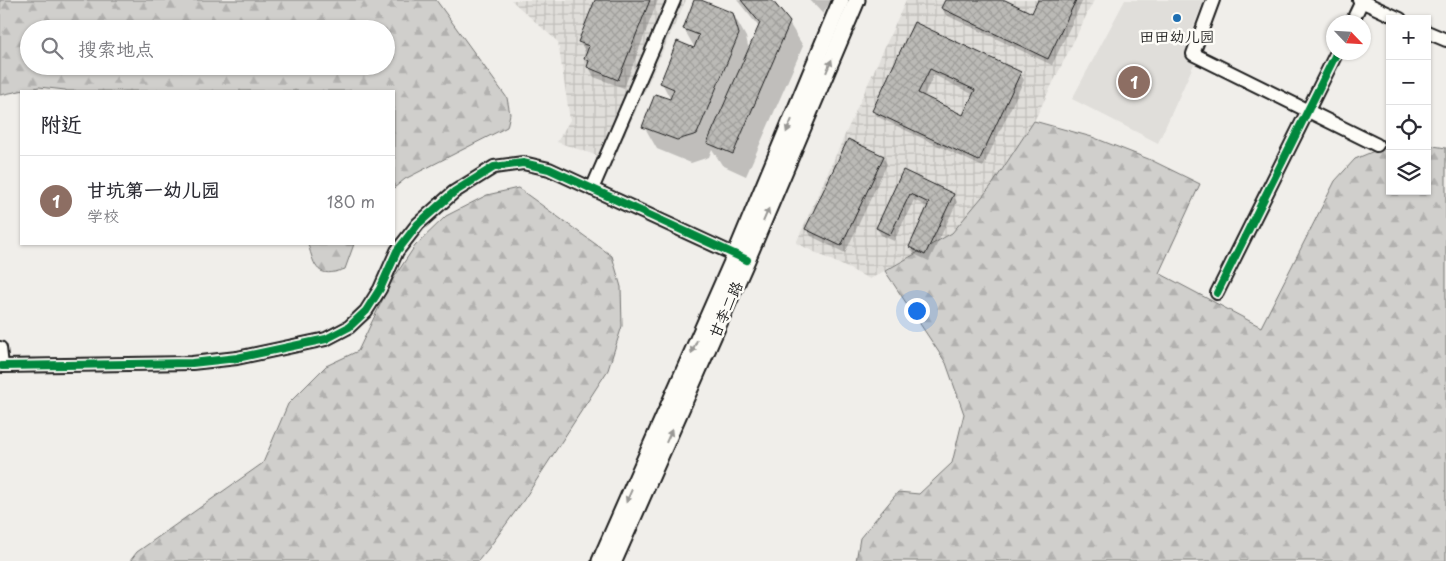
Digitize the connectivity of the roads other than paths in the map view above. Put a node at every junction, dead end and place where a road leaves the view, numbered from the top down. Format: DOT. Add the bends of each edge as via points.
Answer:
graph roads {
  1 [pos="674,0"];
  2 [pos="841,0"];
  3 [pos="857,0"];
  4 [pos="1213,0"];
  5 [pos="1361,1"];
  6 [pos="1355,15"];
  7 [pos="1391,15"];
  8 [pos="1431,34"];
  9 [pos="1446,40"];
  10 [pos="1333,60"];
  11 [pos="1308,111"];
  12 [pos="1377,145"];
  13 [pos="592,189"];
  14 [pos="741,258"];
  15 [pos="1217,293"];
  16 [pos="0,348"];
  17 [pos="600,561"];
  18 [pos="614,561"];
  1 -- 13 [label="street"];
  2 -- 14 [label="main road, 甘李二路, one-way"];
  14 -- 3 [label="main road, 甘李二路, one-way"];
  4 -- 11 [label="street" via="1193,54"];
  5 -- 6 [label="street"];
  5 -- 7 [label="street"];
  8 -- 9 [label="street"];
  10 -- 11 [label="street"];
  11 -- 12 [label="street"];
  11 -- 15 [label="street"];
  13 -- 14 [label="street"];
  13 -- 16 [label="street" via="549,169 523,163 494,167 454,192 418,224 397,251 366,311 349,327 326,339 237,358 192,363 2,366"];
  14 -- 17 [label="main road, 甘李二路, one-way"];
  18 -- 14 [label="main road, 甘李二路, one-way"];
}
